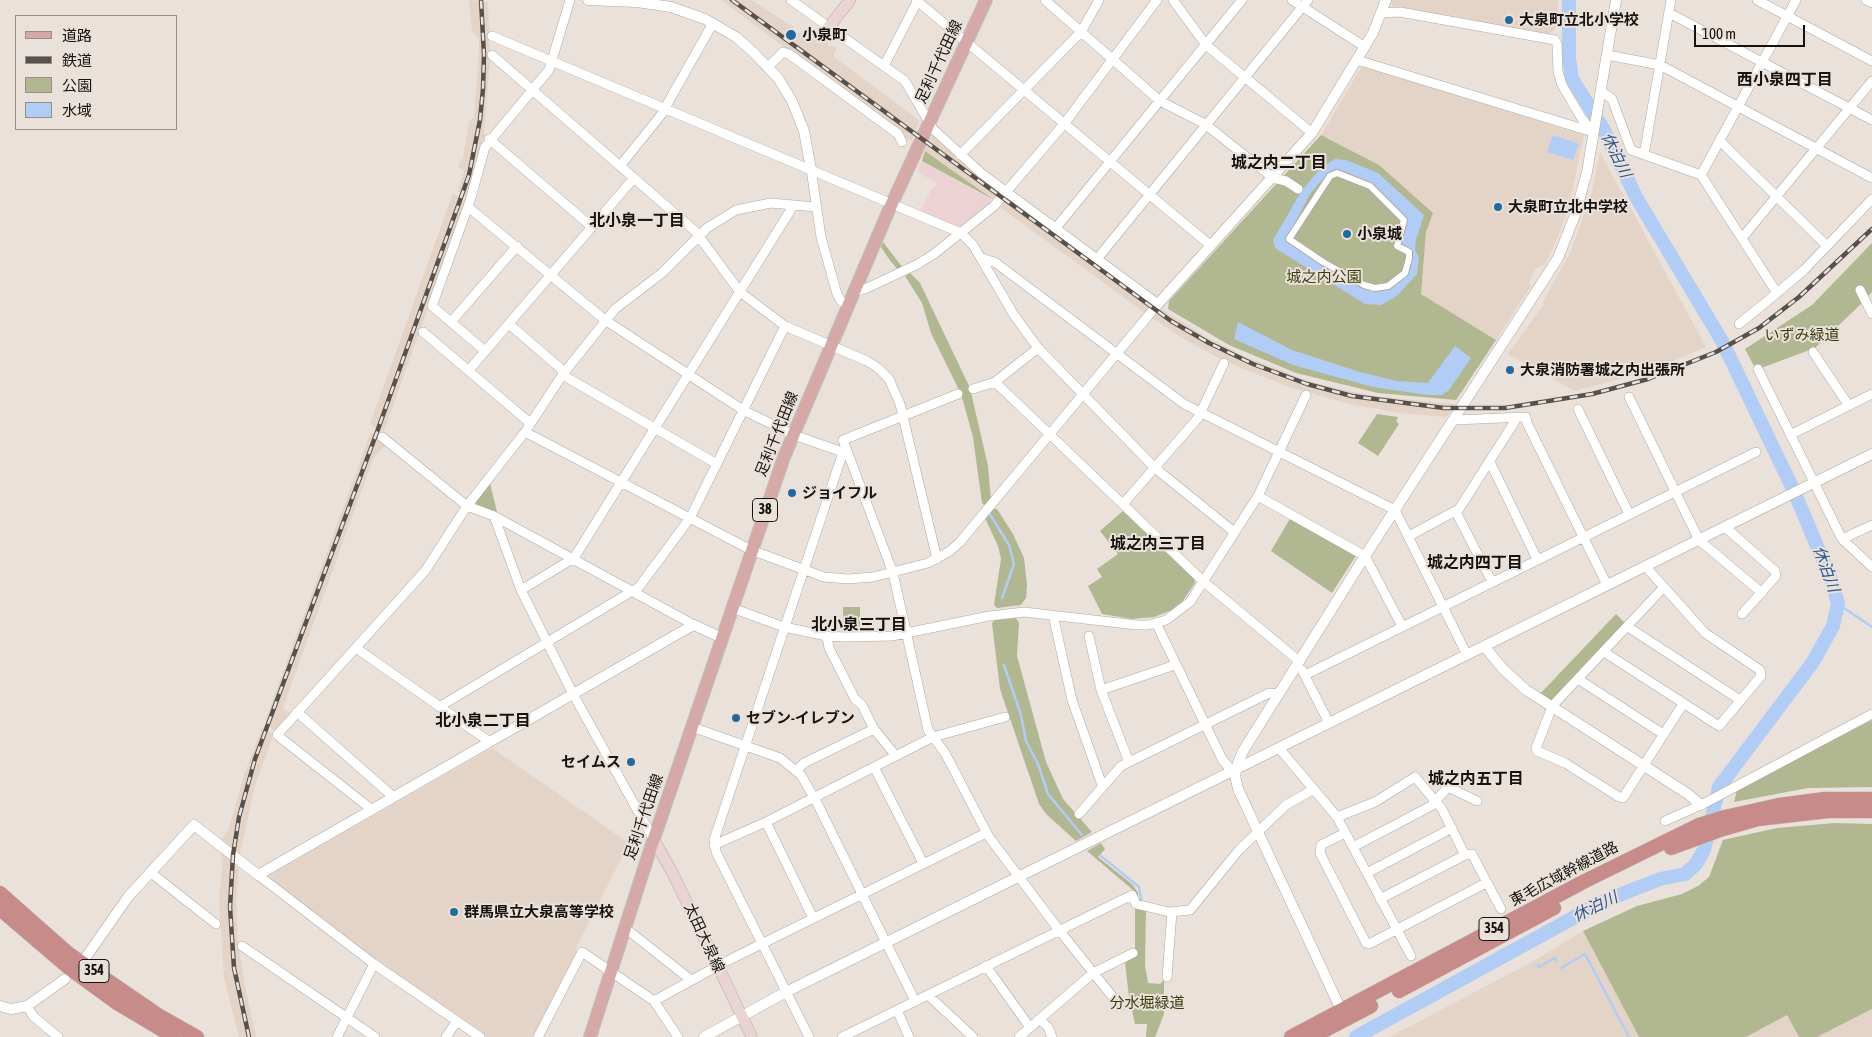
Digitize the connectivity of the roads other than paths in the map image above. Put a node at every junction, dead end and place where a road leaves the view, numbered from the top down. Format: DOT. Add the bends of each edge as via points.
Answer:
graph roads {
  1 [pos="570,0"];
  2 [pos="588,0"];
  3 [pos="791,0"];
  4 [pos="850,0"];
  5 [pos="917,0"];
  6 [pos="986,0"];
  7 [pos="1099,0"];
  8 [pos="1157,0"];
  9 [pos="1173,0"];
  10 [pos="1242,0"];
  11 [pos="1292,0"];
  12 [pos="1386,0"];
  13 [pos="1616,0"];
  14 [pos="1671,0"];
  15 [pos="1757,0"];
  16 [pos="1796,0"];
  17 [pos="1866,0"];
  18 [pos="1048,1"];
  19 [pos="1872,3"];
  20 [pos="1306,4"];
  21 [pos="1382,13"];
  22 [pos="1669,13"];
  23 [pos="1787,16"];
  24 [pos="713,23"];
  25 [pos="829,28"];
  26 [pos="1081,32"];
  27 [pos="492,36"];
  28 [pos="966,42"];
  29 [pos="1206,45"];
  30 [pos="1365,47"];
  31 [pos="492,55"];
  32 [pos="1607,55"];
  33 [pos="1114,60"];
  34 [pos="1357,60"];
  35 [pos="552,61"];
  36 [pos="1762,61"];
  37 [pos="1872,61"];
  38 [pos="1660,65"];
  39 [pos="884,66"];
  40 [pos="768,67"];
  41 [pos="1245,78"];
  42 [pos="1872,81"];
  43 [pos="532,90"];
  44 [pos="1024,91"];
  45 [pos="1601,91"];
  46 [pos="1160,101"];
  47 [pos="1737,107"];
  48 [pos="665,108"];
  49 [pos="1850,108"];
  50 [pos="1872,120"];
  51 [pos="928,123"];
  52 [pos="1064,124"];
  53 [pos="1205,124"];
  54 [pos="1594,128"];
  55 [pos="1312,133"];
  56 [pos="489,139"];
  57 [pos="1720,141"];
  58 [pos="902,142"];
  59 [pos="1816,149"];
  60 [pos="960,155"];
  61 [pos="1644,155"];
  62 [pos="1110,162"];
  63 [pos="620,166"];
  64 [pos="811,169"];
  65 [pos="1701,174"];
  66 [pos="634,178"];
  67 [pos="1272,178"];
  68 [pos="1872,178"];
  69 [pos="1298,189"];
  70 [pos="1006,192"];
  71 [pos="1150,195"];
  72 [pos="1776,196"];
  73 [pos="1872,198"];
  74 [pos="1314,200"];
  75 [pos="892,204"];
  76 [pos="792,205"];
  77 [pos="468,206"];
  78 [pos="816,207"];
  79 [pos="592,227"];
  80 [pos="1055,229"];
  81 [pos="961,233"];
  82 [pos="697,237"];
  83 [pos="1742,238"];
  84 [pos="1210,245"];
  85 [pos="517,246"];
  86 [pos="1827,246"];
  87 [pos="982,258"];
  88 [pos="1097,259"];
  89 [pos="551,274"];
  90 [pos="1860,290"];
  91 [pos="854,291"];
  92 [pos="740,292"];
  93 [pos="1777,293"];
  94 [pos="1158,304"];
  95 [pos="848,305"];
  96 [pos="1872,314"];
  97 [pos="605,320"];
  98 [pos="451,322"];
  99 [pos="508,324"];
  100 [pos="1739,324"];
  101 [pos="785,326"];
  102 [pos="423,332"];
  103 [pos="831,346"];
  104 [pos="1038,348"];
  105 [pos="485,351"];
  106 [pos="1116,352"];
  107 [pos="1813,352"];
  108 [pos="1224,363"];
  109 [pos="1758,369"];
  110 [pos="469,370"];
  111 [pos="689,373"];
  112 [pos="563,374"];
  113 [pos="994,382"];
  114 [pos="973,389"];
  115 [pos="1082,393"];
  116 [pos="958,394"];
  117 [pos="1872,394"];
  118 [pos="1306,395"];
  119 [pos="1629,398"];
  120 [pos="1848,406"];
  121 [pos="1578,409"];
  122 [pos="744,410"];
  123 [pos="1201,413"];
  124 [pos="903,417"];
  125 [pos="1517,418"];
  126 [pos="1454,420"];
  127 [pos="530,423"];
  128 [pos="654,429"];
  129 [pos="525,432"];
  130 [pos="1049,434"];
  131 [pos="794,435"];
  132 [pos="1790,435"];
  133 [pos="382,437"];
  134 [pos="1280,452"];
  135 [pos="1756,452"];
  136 [pos="846,453"];
  137 [pos="1872,454"];
  138 [pos="1490,462"];
  139 [pos="717,464"];
  140 [pos="1155,468"];
  141 [pos="622,482"];
  142 [pos="1814,483"];
  143 [pos="1675,491"];
  144 [pos="1258,496"];
  145 [pos="1123,504"];
  146 [pos="467,506"];
  147 [pos="1395,510"];
  148 [pos="1456,512"];
  149 [pos="1629,514"];
  150 [pos="494,516"];
  151 [pos="690,518"];
  152 [pos="1872,525"];
  153 [pos="1725,527"];
  154 [pos="1234,532"];
  155 [pos="1409,536"];
  156 [pos="1583,537"];
  157 [pos="1842,539"];
  158 [pos="1699,540"];
  159 [pos="751,550"];
  160 [pos="1365,556"];
  161 [pos="574,558"];
  162 [pos="937,559"];
  163 [pos="1537,559"];
  164 [pos="1646,567"];
  165 [pos="1872,567"];
  166 [pos="803,571"];
  167 [pos="892,572"];
  168 [pos="1204,582"];
  169 [pos="1492,582"];
  170 [pos="1608,585"];
  171 [pos="1664,587"];
  172 [pos="521,590"];
  173 [pos="635,591"];
  174 [pos="1762,593"];
  175 [pos="1443,606"];
  176 [pos="732,608"];
  177 [pos="1742,614"];
  178 [pos="1053,615"];
  179 [pos="1156,623"];
  180 [pos="694,625"];
  181 [pos="1402,626"];
  182 [pos="1628,626"];
  183 [pos="784,627"];
  184 [pos="906,633"];
  185 [pos="827,636"];
  186 [pos="1089,636"];
  187 [pos="722,638"];
  188 [pos="547,643"];
  189 [pos="1484,646"];
  190 [pos="356,648"];
  191 [pos="1604,652"];
  192 [pos="1467,655"];
  193 [pos="1298,663"];
  194 [pos="1175,665"];
  195 [pos="1305,675"];
  196 [pos="1578,679"];
  197 [pos="1101,690"];
  198 [pos="573,694"];
  199 [pos="1278,694"];
  200 [pos="1740,700"];
  201 [pos="1683,704"];
  202 [pos="439,707"];
  203 [pos="1552,707"];
  204 [pos="297,712"];
  205 [pos="1872,714"];
  206 [pos="1005,717"];
  207 [pos="1329,723"];
  208 [pos="1205,725"];
  209 [pos="692,727"];
  210 [pos="874,729"];
  211 [pos="1663,734"];
  212 [pos="933,737"];
  213 [pos="490,742"];
  214 [pos="744,746"];
  215 [pos="1278,748"];
  216 [pos="896,756"];
  217 [pos="1129,762"];
  218 [pos="1644,765"];
  219 [pos="874,767"];
  220 [pos="796,770"];
  221 [pos="1234,770"];
  222 [pos="1102,785"];
  223 [pos="1314,790"];
  224 [pos="390,794"];
  225 [pos="814,797"];
  226 [pos="1872,799"];
  227 [pos="1477,801"];
  228 [pos="1436,802"];
  229 [pos="1703,804"];
  230 [pos="371,809"];
  231 [pos="1872,811"];
  232 [pos="1078,814"];
  233 [pos="1337,817"];
  234 [pos="1666,821"];
  235 [pos="766,822"];
  236 [pos="1724,823"];
  237 [pos="1452,828"];
  238 [pos="1258,832"];
  239 [pos="986,833"];
  240 [pos="1345,833"];
  241 [pos="654,840"];
  242 [pos="714,845"];
  243 [pos="1353,847"];
  244 [pos="1466,855"];
  245 [pos="923,864"];
  246 [pos="150,872"];
  247 [pos="1367,873"];
  248 [pos="258,875"];
  249 [pos="1019,876"];
  250 [pos="1486,883"];
  251 [pos="0,893"];
  252 [pos="862,894"];
  253 [pos="1380,899"];
  254 [pos="1501,908"];
  255 [pos="0,909"];
  256 [pos="1172,912"];
  257 [pos="813,918"];
  258 [pos="216,924"];
  259 [pos="625,928"];
  260 [pos="1059,930"];
  261 [pos="1396,930"];
  262 [pos="886,942"];
  263 [pos="762,944"];
  264 [pos="242,946"];
  265 [pos="1133,953"];
  266 [pos="1411,956"];
  267 [pos="86,957"];
  268 [pos="374,964"];
  269 [pos="717,966"];
  270 [pos="986,966"];
  271 [pos="611,972"];
  272 [pos="1093,973"];
  273 [pos="1167,977"];
  274 [pos="64,979"];
  275 [pos="691,980"];
  276 [pos="786,992"];
  277 [pos="928,995"];
  278 [pos="654,1000"];
  279 [pos="915,1001"];
  280 [pos="0,1006"];
  281 [pos="27,1006"];
  282 [pos="1120,1006"];
  283 [pos="897,1010"];
  284 [pos="1343,1015"];
  285 [pos="741,1016"];
  286 [pos="347,1018"];
  287 [pos="1039,1019"];
  288 [pos="457,1021"];
  289 [pos="1029,1026"];
  290 [pos="58,1037"];
  291 [pos="174,1037"];
  292 [pos="197,1037"];
  293 [pos="337,1037"];
  294 [pos="375,1037"];
  295 [pos="446,1037"];
  296 [pos="480,1037"];
  297 [pos="538,1037"];
  298 [pos="590,1037"];
  299 [pos="678,1037"];
  300 [pos="704,1037"];
  301 [pos="752,1037"];
  302 [pos="809,1037"];
  303 [pos="842,1037"];
  304 [pos="909,1037"];
  305 [pos="973,1037"];
  306 [pos="1019,1037"];
  307 [pos="1052,1037"];
  308 [pos="1291,1037"];
  309 [pos="1312,1037"];
  1 -- 35 [label="street"];
  2 -- 24 [label="street" via="662,5"];
  3 -- 25 [label="street"];
  4 -- 25 [label="main road"];
  5 -- 28 [label="street"];
  5 -- 39 [label="street"];
  6 -- 28 [label="main road, 足利千代田線 / 38"];
  7 -- 26 [label="street"];
  8 -- 33 [label="street"];
  9 -- 29 [label="street"];
  10 -- 29 [label="street"];
  11 -- 20 [label="street"];
  12 -- 21 [label="street"];
  13 -- 32 [label="street"];
  14 -- 22 [label="street"];
  15 -- 23 [label="street"];
  16 -- 23 [label="street"];
  17 -- 19 [label="street"];
  18 -- 26 [label="street"];
  20 -- 30 [label="street"];
  20 -- 41 [label="street"];
  21 -- 30 [label="street"];
  21 -- 54 [label="street" via="1400,12 1555,40 1562,85 1582,119"];
  22 -- 36 [label="street"];
  22 -- 38 [label="street"];
  23 -- 36 [label="street"];
  23 -- 37 [label="street"];
  24 -- 40 [label="street" via="746,45"];
  24 -- 48 [label="street"];
  25 -- 39 [label="street"];
  26 -- 33 [label="street"];
  26 -- 44 [label="street"];
  27 -- 35 [label="street"];
  28 -- 44 [label="street"];
  28 -- 51 [label="main road, 足利千代田線 / 38"];
  29 -- 41 [label="street"];
  29 -- 46 [label="street"];
  30 -- 34 [label="street"];
  31 -- 43 [label="street"];
  32 -- 38 [label="street"];
  32 -- 45 [label="street"];
  33 -- 46 [label="street"];
  33 -- 52 [label="street"];
  34 -- 54 [label="street"];
  34 -- 55 [label="street"];
  35 -- 43 [label="street" via="549,70"];
  35 -- 48 [label="street"];
  36 -- 47 [label="street"];
  36 -- 49 [label="street"];
  38 -- 47 [label="street"];
  38 -- 61 [label="street"];
  39 -- 51 [label="street" via="907,83"];
  40 -- 58 [label="street" via="783,52 789,54 898,134"];
  40 -- 64 [label="street" via="787,93 800,121"];
  41 -- 53 [label="street"];
  41 -- 55 [label="street"];
  42 -- 49 [label="street"];
  43 -- 56 [label="street"];
  43 -- 63 [label="street"];
  44 -- 52 [label="street"];
  44 -- 60 [label="street"];
  45 -- 54 [label="street"];
  45 -- 61 [label="street" via="1612,99 1631,150"];
  46 -- 53 [label="street"];
  46 -- 62 [label="street"];
  47 -- 57 [label="street"];
  47 -- 59 [label="street"];
  48 -- 63 [label="street"];
  48 -- 64 [label="street"];
  49 -- 50 [label="street"];
  49 -- 59 [label="street"];
  51 -- 60 [label="street"];
  51 -- 75 [label="main road, 足利千代田線 / 38"];
  52 -- 62 [label="street"];
  52 -- 70 [label="street"];
  53 -- 67 [label="street"];
  53 -- 71 [label="street"];
  54 -- 126 [label="street" via="1587,172 1558,258"];
  55 -- 67 [label="street"];
  56 -- 77 [label="street"];
  56 -- 79 [label="street"];
  57 -- 65 [label="street"];
  57 -- 72 [label="street"];
  59 -- 68 [label="street"];
  59 -- 72 [label="street"];
  60 -- 70 [label="street"];
  61 -- 65 [label="street"];
  62 -- 71 [label="street"];
  62 -- 80 [label="street"];
  63 -- 66 [label="street"];
  64 -- 75 [label="street"];
  64 -- 78 [label="street"];
  65 -- 83 [label="street"];
  66 -- 79 [label="street"];
  66 -- 82 [label="street" via="695,230"];
  67 -- 69 [label="street" via="1286,181"];
  67 -- 84 [label="street"];
  70 -- 80 [label="street"];
  70 -- 81 [label="street"];
  71 -- 84 [label="street"];
  71 -- 88 [label="street"];
  72 -- 83 [label="street"];
  72 -- 86 [label="street"];
  73 -- 86 [label="street"];
  74 -- 74 [label="street" via="1330,176 1338,173 1370,186 1404,220 1397,246 1409,252 1405,273 1388,286 1375,288 1364,285 1289,239"];
  75 -- 81 [label="street"];
  75 -- 91 [label="main road, 足利千代田線 / 38"];
  76 -- 78 [label="street"];
  76 -- 82 [label="street" via="757,204 736,210"];
  76 -- 92 [label="street"];
  77 -- 85 [label="street"];
  77 -- 98 [label="street" via="432,306"];
  78 -- 95 [label="street" via="837,294"];
  79 -- 89 [label="street"];
  80 -- 88 [label="street"];
  81 -- 87 [label="street"];
  81 -- 91 [label="street" via="909,269"];
  82 -- 92 [label="street"];
  82 -- 97 [label="street" via="662,273 621,302"];
  83 -- 93 [label="street"];
  84 -- 94 [label="street"];
  85 -- 89 [label="street"];
  85 -- 98 [label="street"];
  86 -- 93 [label="street"];
  87 -- 104 [label="street" via="1014,315"];
  87 -- 106 [label="street" via="996,263"];
  88 -- 94 [label="street"];
  89 -- 97 [label="street"];
  89 -- 99 [label="street"];
  90 -- 96 [label="street"];
  91 -- 95 [label="main road, 足利千代田線 / 38"];
  92 -- 101 [label="street"];
  92 -- 111 [label="street"];
  93 -- 100 [label="street"];
  94 -- 106 [label="street"];
  95 -- 103 [label="main road, 足利千代田線 / 38"];
  97 -- 111 [label="street"];
  97 -- 112 [label="street"];
  98 -- 105 [label="street"];
  99 -- 105 [label="street"];
  99 -- 112 [label="street"];
  101 -- 103 [label="street"];
  101 -- 122 [label="street"];
  102 -- 110 [label="street"];
  103 -- 124 [label="street" via="878,368 894,390"];
  103 -- 131 [label="main road, 足利千代田線 / 38"];
  104 -- 113 [label="street"];
  104 -- 115 [label="street"];
  105 -- 110 [label="street"];
  106 -- 115 [label="street"];
  106 -- 123 [label="street" via="1177,399"];
  107 -- 120 [label="street"];
  108 -- 123 [label="street"];
  109 -- 132 [label="street"];
  110 -- 127 [label="street"];
  111 -- 122 [label="street"];
  111 -- 128 [label="street"];
  112 -- 127 [label="street"];
  112 -- 128 [label="street"];
  113 -- 114 [label="street"];
  113 -- 130 [label="street"];
  115 -- 130 [label="street"];
  115 -- 140 [label="street"];
  116 -- 124 [label="street"];
  117 -- 120 [label="street"];
  118 -- 134 [label="street"];
  119 -- 143 [label="street"];
  120 -- 132 [label="street"];
  121 -- 149 [label="street"];
  122 -- 131 [label="street"];
  122 -- 139 [label="street"];
  123 -- 134 [label="street"];
  123 -- 140 [label="street"];
  124 -- 136 [label="street" via="843,440"];
  124 -- 162 [label="street"];
  125 -- 126 [label="street"];
  125 -- 138 [label="street"];
  125 -- 156 [label="street" via="1526,418"];
  126 -- 147 [label="street"];
  127 -- 129 [label="street"];
  128 -- 139 [label="street"];
  128 -- 141 [label="street"];
  129 -- 141 [label="street"];
  129 -- 146 [label="street"];
  130 -- 145 [label="street"];
  130 -- 162 [label="street" via="970,532"];
  131 -- 136 [label="street"];
  131 -- 159 [label="main road, 足利千代田線 / 38"];
  132 -- 142 [label="street"];
  133 -- 146 [label="street"];
  134 -- 144 [label="street"];
  134 -- 147 [label="street"];
  135 -- 143 [label="street"];
  136 -- 166 [label="street"];
  136 -- 167 [label="street"];
  137 -- 142 [label="street"];
  138 -- 148 [label="street"];
  138 -- 163 [label="street"];
  139 -- 151 [label="street"];
  140 -- 145 [label="street"];
  140 -- 154 [label="street"];
  141 -- 151 [label="street"];
  141 -- 161 [label="street"];
  142 -- 153 [label="street"];
  142 -- 157 [label="street"];
  143 -- 149 [label="street"];
  143 -- 158 [label="street"];
  144 -- 154 [label="street"];
  144 -- 160 [label="street"];
  145 -- 168 [label="street"];
  146 -- 150 [label="street"];
  146 -- 190 [label="street" via="421,576"];
  147 -- 155 [label="street"];
  147 -- 160 [label="street"];
  148 -- 155 [label="street"];
  148 -- 169 [label="street"];
  149 -- 156 [label="street"];
  150 -- 161 [label="street"];
  150 -- 172 [label="street"];
  151 -- 159 [label="street"];
  151 -- 173 [label="street"];
  152 -- 157 [label="street"];
  153 -- 158 [label="street"];
  153 -- 174 [label="street" via="1775,571 1775,579"];
  154 -- 168 [label="street"];
  155 -- 175 [label="street"];
  156 -- 163 [label="street"];
  156 -- 170 [label="street"];
  157 -- 165 [label="street"];
  158 -- 164 [label="street"];
  158 -- 174 [label="street"];
  159 -- 166 [label="street"];
  159 -- 176 [label="main road, 足利千代田線 / 38"];
  160 -- 181 [label="street"];
  160 -- 193 [label="street"];
  161 -- 172 [label="street"];
  161 -- 173 [label="street"];
  162 -- 167 [label="street"];
  163 -- 169 [label="street"];
  164 -- 170 [label="street"];
  164 -- 171 [label="street"];
  166 -- 167 [label="street" via="848,579"];
  166 -- 183 [label="street"];
  167 -- 184 [label="street"];
  168 -- 179 [label="street" via="1182,610"];
  168 -- 193 [label="street"];
  169 -- 175 [label="street"];
  170 -- 189 [label="street"];
  171 -- 182 [label="street"];
  171 -- 200 [label="street" via="1705,634 1761,672"];
  172 -- 188 [label="street"];
  173 -- 180 [label="street"];
  173 -- 188 [label="street"];
  174 -- 177 [label="street"];
  175 -- 181 [label="street"];
  175 -- 192 [label="street"];
  176 -- 183 [label="street"];
  176 -- 187 [label="main road, 足利千代田線 / 38"];
  178 -- 179 [label="street" via="1137,625"];
  178 -- 184 [label="street" via="1024,612 989,616"];
  178 -- 222 [label="street" via="1072,700"];
  179 -- 194 [label="street"];
  180 -- 187 [label="street"];
  180 -- 198 [label="street"];
  181 -- 195 [label="street"];
  182 -- 191 [label="street"];
  182 -- 200 [label="street"];
  183 -- 185 [label="street"];
  183 -- 214 [label="street"];
  184 -- 185 [label="street"];
  184 -- 212 [label="street" via="925,723"];
  185 -- 210 [label="street" via="837,664"];
  186 -- 197 [label="street"];
  187 -- 209 [label="main road, 足利千代田線 / 38"];
  188 -- 198 [label="street"];
  188 -- 202 [label="street"];
  189 -- 192 [label="street"];
  189 -- 203 [label="street" via="1513,679"];
  190 -- 202 [label="street"];
  190 -- 204 [label="street"];
  191 -- 196 [label="street"];
  191 -- 201 [label="street"];
  192 -- 207 [label="street"];
  193 -- 195 [label="street"];
  193 -- 199 [label="street"];
  194 -- 197 [label="street"];
  194 -- 208 [label="street"];
  195 -- 207 [label="street"];
  196 -- 203 [label="street"];
  196 -- 211 [label="street"];
  197 -- 217 [label="street"];
  198 -- 213 [label="street"];
  198 -- 241 [label="street"];
  199 -- 208 [label="street" via="1269,693"];
  199 -- 221 [label="street"];
  200 -- 201 [label="street" via="1718,726"];
  201 -- 211 [label="street"];
  202 -- 213 [label="street"];
  203 -- 218 [label="street"];
  203 -- 218 [label="street" via="1537,751 1565,762 1621,798 1625,797"];
  204 -- 224 [label="street"];
  204 -- 230 [label="street" via="276,735"];
  205 -- 229 [label="street"];
  206 -- 212 [label="street"];
  207 -- 215 [label="street"];
  208 -- 217 [label="street"];
  208 -- 221 [label="street" via="1224,762"];
  209 -- 214 [label="street"];
  209 -- 241 [label="main road, 足利千代田線 / 38"];
  210 -- 216 [label="street"];
  210 -- 220 [label="street"];
  211 -- 218 [label="street"];
  212 -- 216 [label="street"];
  212 -- 239 [label="street" via="945,753"];
  213 -- 230 [label="street"];
  214 -- 220 [label="street" via="780,758"];
  214 -- 242 [label="street" via="714,836"];
  215 -- 221 [label="street"];
  215 -- 223 [label="street"];
  216 -- 219 [label="street"];
  217 -- 222 [label="street"];
  218 -- 229 [label="street"];
  219 -- 225 [label="street"];
  219 -- 245 [label="street"];
  220 -- 225 [label="street"];
  221 -- 238 [label="street" via="1238,789"];
  221 -- 249 [label="street"];
  222 -- 232 [label="street"];
  223 -- 233 [label="street"];
  223 -- 238 [label="street" via="1286,806"];
  225 -- 235 [label="street"];
  225 -- 252 [label="street"];
  226 -- 236 [label="highway, 東毛広域幹線道路 / 354" via="1825,799"];
  227 -- 228 [label="street" via="1448,787"];
  228 -- 233 [label="street" via="1415,777 1375,802"];
  228 -- 237 [label="street"];
  228 -- 243 [label="street"];
  229 -- 234 [label="street"];
  230 -- 248 [label="street"];
  231 -- 236 [label="highway, 東毛広域幹線道路 / 354" via="1794,813"];
  233 -- 240 [label="street"];
  235 -- 242 [label="street"];
  235 -- 257 [label="street"];
  236 -- 284 [label="highway, 東毛広域幹線道路 / 354" via="1585,880"];
  237 -- 244 [label="street"];
  237 -- 247 [label="street"];
  238 -- 256 [label="street" via="1238,850 1191,909"];
  238 -- 284 [label="street"];
  239 -- 245 [label="street"];
  239 -- 249 [label="street"];
  240 -- 243 [label="street"];
  240 -- 261 [label="street" via="1321,845 1320,853 1366,943"];
  241 -- 259 [label="main road, 足利千代田線 / 38"];
  241 -- 269 [label="main road, 太田大泉線"];
  242 -- 263 [label="street"];
  243 -- 247 [label="street"];
  244 -- 250 [label="street" via="1472,854"];
  244 -- 253 [label="street"];
  245 -- 252 [label="street"];
  246 -- 248 [label="street" via="194,825"];
  246 -- 258 [label="street"];
  246 -- 267 [label="street" via="128,897"];
  247 -- 253 [label="street"];
  248 -- 268 [label="street"];
  249 -- 260 [label="street"];
  249 -- 262 [label="street"];
  250 -- 254 [label="street"];
  250 -- 261 [label="street"];
  251 -- 292 [label="highway, 354" via="69,954 158,1015"];
  252 -- 257 [label="street"];
  252 -- 262 [label="street"];
  253 -- 261 [label="street"];
  255 -- 291 [label="highway, 354" via="69,968"];
  256 -- 260 [label="street" via="1136,904 1132,895"];
  256 -- 273 [label="street"];
  257 -- 263 [label="street"];
  259 -- 271 [label="main road, 足利千代田線 / 38"];
  259 -- 275 [label="street"];
  260 -- 270 [label="street"];
  260 -- 272 [label="street"];
  261 -- 266 [label="street"];
  262 -- 276 [label="street"];
  262 -- 279 [label="street"];
  263 -- 269 [label="street"];
  263 -- 276 [label="street"];
  264 -- 286 [label="street"];
  265 -- 272 [label="street"];
  268 -- 286 [label="street"];
  268 -- 288 [label="street"];
  269 -- 275 [label="street"];
  269 -- 285 [label="main road, 太田大泉線"];
  270 -- 277 [label="street"];
  270 -- 289 [label="street"];
  271 -- 278 [label="street"];
  271 -- 297 [label="street" via="582,952 578,955"];
  271 -- 298 [label="main road, 足利千代田線 / 38"];
  272 -- 282 [label="street"];
  272 -- 287 [label="street"];
  274 -- 281 [label="street"];
  275 -- 278 [label="street"];
  276 -- 285 [label="street"];
  276 -- 302 [label="street"];
  277 -- 279 [label="street"];
  277 -- 305 [label="street"];
  278 -- 299 [label="street"];
  279 -- 283 [label="street"];
  280 -- 281 [label="street" via="11,1009"];
  281 -- 290 [label="street" via="33,1016"];
  283 -- 303 [label="street"];
  283 -- 304 [label="street"];
  284 -- 308 [label="highway, 東毛広域幹線道路 / 354"];
  284 -- 309 [label="highway, 東毛広域幹線道路 / 354"];
  285 -- 300 [label="street"];
  285 -- 301 [label="main road, 太田大泉線"];
  286 -- 293 [label="street"];
  286 -- 294 [label="street"];
  287 -- 289 [label="street"];
  287 -- 307 [label="street" via="1048,1027"];
  288 -- 295 [label="street"];
  288 -- 296 [label="street"];
  289 -- 306 [label="street"];
}
